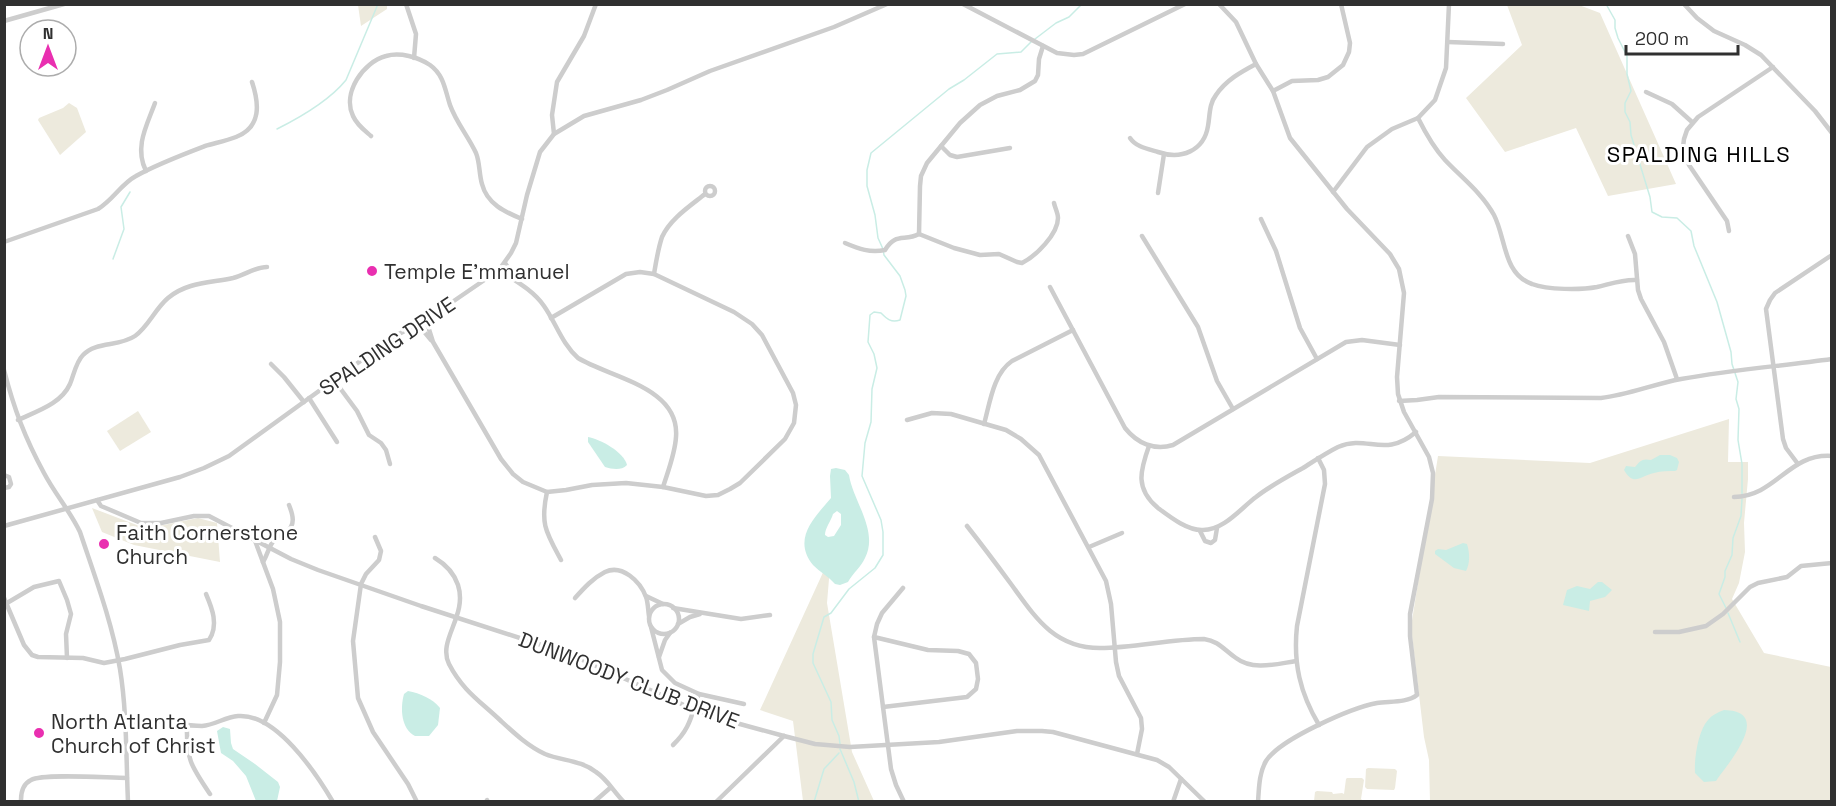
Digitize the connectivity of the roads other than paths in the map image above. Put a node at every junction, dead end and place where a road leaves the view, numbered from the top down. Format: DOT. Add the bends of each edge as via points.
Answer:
graph roads {
  1 [pos="64,4"];
  2 [pos="406,4"];
  3 [pos="596,4"];
  4 [pos="887,4"];
  5 [pos="963,4"];
  6 [pos="1185,4"];
  7 [pos="1219,4"];
  8 [pos="1341,4"];
  9 [pos="1449,4"];
  10 [pos="1684,4"];
  11 [pos="875,7"];
  12 [pos="4,21"];
  13 [pos="1448,42"];
  14 [pos="1503,44"];
  15 [pos="1043,46"];
  16 [pos="414,58"];
  17 [pos="1256,64"];
  18 [pos="1773,67"];
  19 [pos="252,82"];
  20 [pos="1273,91"];
  21 [pos="1646,92"];
  22 [pos="155,102"];
  23 [pos="1418,118"];
  24 [pos="1692,122"];
  25 [pos="1832,133"];
  26 [pos="554,134"];
  27 [pos="371,136"];
  28 [pos="1130,138"];
  29 [pos="941,146"];
  30 [pos="1010,148"];
  31 [pos="1164,154"];
  32 [pos="146,171"];
  33 [pos="1333,192"];
  34 [pos="1158,193"];
  35 [pos="705,194"];
  36 [pos="1054,203"];
  37 [pos="522,219"];
  38 [pos="1261,219"];
  39 [pos="1729,231"];
  40 [pos="919,234"];
  41 [pos="1142,236"];
  42 [pos="1628,236"];
  43 [pos="4,242"];
  44 [pos="844,243"];
  45 [pos="1832,255"];
  46 [pos="504,263"];
  47 [pos="267,267"];
  48 [pos="499,270"];
  49 [pos="654,274"];
  50 [pos="512,278"];
  51 [pos="1637,280"];
  52 [pos="1050,286"];
  53 [pos="551,318"];
  54 [pos="426,320"];
  55 [pos="417,323"];
  56 [pos="1073,330"];
  57 [pos="433,342"];
  58 [pos="1400,345"];
  59 [pos="1317,359"];
  60 [pos="1832,359"];
  61 [pos="271,364"];
  62 [pos="1773,366"];
  63 [pos="4,370"];
  64 [pos="1677,379"];
  65 [pos="334,380"];
  66 [pos="7,392"];
  67 [pos="306,400"];
  68 [pos="1399,400"];
  69 [pos="1233,409"];
  70 [pos="18,420"];
  71 [pos="907,420"];
  72 [pos="984,424"];
  73 [pos="1416,432"];
  74 [pos="337,442"];
  75 [pos="1149,446"];
  76 [pos="1832,456"];
  77 [pos="1318,458"];
  78 [pos="390,464"];
  79 [pos="1798,464"];
  80 [pos="4,476"];
  81 [pos="663,487"];
  82 [pos="4,488"];
  83 [pos="547,492"];
  84 [pos="1734,497"];
  85 [pos="97,500"];
  86 [pos="289,506"];
  87 [pos="67,509"];
  88 [pos="4,526"];
  89 [pos="967,526"];
  90 [pos="1216,528"];
  91 [pos="1200,531"];
  92 [pos="1122,533"];
  93 [pos="375,537"];
  94 [pos="254,538"];
  95 [pos="1089,547"];
  96 [pos="270,548"];
  97 [pos="435,558"];
  98 [pos="561,560"];
  99 [pos="263,562"];
  100 [pos="1832,563"];
  101 [pos="361,584"];
  102 [pos="903,588"];
  103 [pos="207,594"];
  104 [pos="646,596"];
  105 [pos="575,598"];
  106 [pos="6,601"];
  107 [pos="664,604"];
  108 [pos="673,608"];
  109 [pos="702,614"];
  110 [pos="770,615"];
  111 [pos="649,616"];
  112 [pos="457,617"];
  113 [pos="678,624"];
  114 [pos="651,627"];
  115 [pos="671,632"];
  116 [pos="1655,632"];
  117 [pos="874,637"];
  118 [pos="1114,647"];
  119 [pos="659,657"];
  120 [pos="67,658"];
  121 [pos="120,660"];
  122 [pos="1296,661"];
  123 [pos="699,694"];
  124 [pos="744,704"];
  125 [pos="883,706"];
  126 [pos="693,709"];
  127 [pos="124,723"];
  128 [pos="264,723"];
  129 [pos="187,725"];
  130 [pos="1318,725"];
  131 [pos="784,736"];
  132 [pos="673,745"];
  133 [pos="888,745"];
  134 [pos="1137,754"];
  135 [pos="127,778"];
  136 [pos="1182,779"];
  137 [pos="610,788"];
  138 [pos="210,794"];
  139 [pos="20,801"];
  140 [pos="128,801"];
  141 [pos="333,801"];
  142 [pos="417,801"];
  143 [pos="594,801"];
  144 [pos="624,801"];
  145 [pos="716,801"];
  146 [pos="904,801"];
  147 [pos="1173,801"];
  148 [pos="1205,801"];
  149 [pos="1258,801"];
  1 -- 12 [label="street"];
  2 -- 16 [label="street" via="416,34"];
  3 -- 26 [label="street" via="584,36 557,82 552,115"];
  4 -- 11 [label="street, SPALDING DRIVE"];
  5 -- 15 [label="street"];
  6 -- 15 [label="street" via="1083,54 1064,55"];
  7 -- 17 [label="street" via="1236,22"];
  8 -- 20 [label="street" via="1350,43 1343,65 1328,77 1292,81"];
  9 -- 13 [label="street"];
  10 -- 18 [label="street" via="1707,26 1753,49"];
  11 -- 26 [label="street, SPALDING DRIVE" via="834,27 654,95 584,116"];
  13 -- 14 [label="street"];
  13 -- 23 [label="street" via="1440,91"];
  15 -- 29 [label="street" via="1035,81 980,105"];
  16 -- 27 [label="street" via="381,57 354,83 349,98 351,111"];
  16 -- 37 [label="street" via="431,66 442,78 456,120 476,155 487,196"];
  17 -- 20 [label="street"];
  17 -- 31 [label="street" via="1217,93 1207,133 1199,146 1183,155"];
  18 -- 24 [label="street"];
  18 -- 25 [label="street"];
  19 -- 32 [label="street" via="258,109 246,131"];
  20 -- 33 [label="street" via="1290,138"];
  21 -- 24 [label="street" via="1672,104"];
  22 -- 32 [label="street" via="140,146"];
  23 -- 33 [label="street" via="1392,129 1367,147"];
  23 -- 51 [label="street" via="1434,148 1490,207 1510,264 1522,279 1541,287 1586,288"];
  24 -- 39 [label="street" via="1684,139 1685,157 1727,220"];
  26 -- 37 [label="street, SPALDING DRIVE" via="540,152"];
  28 -- 31 [label="street" via="1136,145"];
  29 -- 30 [label="street" via="957,157"];
  29 -- 40 [label="street" via="921,176"];
  31 -- 34 [label="street"];
  32 -- 43 [label="street" via="98,209"];
  33 -- 58 [label="street" via="1399,269 1404,293"];
  35 -- 49 [label="street" via="666,229"];
  36 -- 40 [label="street" via="1058,219 1054,230 1042,248 1022,263 999,254 980,255 954,248"];
  37 -- 46 [label="street, SPALDING DRIVE" via="516,243"];
  38 -- 59 [label="street" via="1276,251 1300,328"];
  40 -- 44 [label="street" via="895,239 882,251 863,251"];
  41 -- 69 [label="street" via="1198,327 1217,381"];
  42 -- 51 [label="street" via="1635,254"];
  45 -- 62 [label="street" via="1770,300 1766,314"];
  46 -- 48 [label="street, SPALDING DRIVE"];
  46 -- 50 [label="street"];
  47 -- 70 [label="street" via="176,292 134,336 86,352 62,397"];
  48 -- 50 [label="street"];
  48 -- 54 [label="street, SPALDING DRIVE"];
  49 -- 53 [label="street" via="626,274"];
  49 -- 81 [label="street" via="752,324 779,364 796,405 794,423 785,440 730,489 706,496"];
  50 -- 53 [label="street" via="540,301"];
  51 -- 64 [label="street" via="1641,299 1664,342"];
  52 -- 56 [label="street"];
  53 -- 81 [label="street" via="578,358 651,391 668,408 676,436"];
  54 -- 55 [label="street, SPALDING DRIVE"];
  54 -- 57 [label="street"];
  55 -- 57 [label="street"];
  55 -- 65 [label="street, SPALDING DRIVE"];
  56 -- 72 [label="street" via="1005,367"];
  56 -- 75 [label="street" via="1125,428"];
  57 -- 83 [label="street" via="505,465 523,482"];
  58 -- 59 [label="street" via="1352,341"];
  58 -- 68 [label="street" via="1396,376"];
  59 -- 69 [label="street"];
  60 -- 62 [label="street"];
  61 -- 67 [label="street"];
  62 -- 64 [label="street"];
  62 -- 79 [label="street" via="1783,439"];
  63 -- 66 [label="street"];
  64 -- 68 [label="street" via="1601,398"];
  65 -- 67 [label="street, SPALDING DRIVE"];
  65 -- 78 [label="street" via="369,435 386,450"];
  66 -- 70 [label="street"];
  67 -- 74 [label="street"];
  67 -- 85 [label="street, SPALDING DRIVE" via="211,465"];
  68 -- 73 [label="street"];
  69 -- 75 [label="street" via="1173,445"];
  70 -- 87 [label="street" via="44,474"];
  71 -- 72 [label="street" via="943,412"];
  72 -- 95 [label="street" via="1013,434 1039,455"];
  73 -- 77 [label="street" via="1389,446 1346,444"];
  73 -- 130 [label="street" via="1429,458 1434,481 1410,614 1418,695 1360,706"];
  75 -- 91 [label="street" via="1141,473 1146,494 1160,509"];
  76 -- 79 [label="street"];
  77 -- 90 [label="street" via="1257,496"];
  77 -- 122 [label="street" via="1325,484 1297,626"];
  79 -- 84 [label="street" via="1761,491"];
  80 -- 82 [label="street" via="9,477 11,484"];
  81 -- 83 [label="street" via="611,483"];
  83 -- 98 [label="street" via="544,524"];
  85 -- 87 [label="street, SPALDING DRIVE"];
  85 -- 94 [label="street, DUNWOODY CLUB DRIVE" via="101,506 141,523 204,516"];
  86 -- 96 [label="street" via="292,526 275,538"];
  87 -- 88 [label="street, SPALDING DRIVE"];
  87 -- 121 [label="street" via="80,532"];
  89 -- 118 [label="street" via="1043,626 1079,645"];
  90 -- 91 [label="street"];
  90 -- 91 [label="street" via="1211,543 1205,541"];
  92 -- 95 [label="street"];
  93 -- 101 [label="street" via="381,551 379,560"];
  94 -- 96 [label="street, DUNWOODY CLUB DRIVE"];
  94 -- 99 [label="street"];
  95 -- 118 [label="street" via="1109,591"];
  96 -- 99 [label="street"];
  96 -- 101 [label="street, DUNWOODY CLUB DRIVE" via="304,565"];
  97 -- 112 [label="street" via="456,580 461,598"];
  99 -- 128 [label="street" via="278,609 280,631 278,695"];
  100 -- 116 [label="street" via="1801,566 1787,577 1750,587 1706,626"];
  101 -- 112 [label="street, DUNWOODY CLUB DRIVE"];
  101 -- 142 [label="street" via="353,641 358,698 373,732"];
  102 -- 117 [label="street" via="882,613"];
  103 -- 121 [label="street" via="214,620 209,640"];
  104 -- 105 [label="street" via="632,578 616,570 590,581"];
  104 -- 107 [label="street"];
  104 -- 111 [label="street"];
  106 -- 120 [label="street" via="27,650 38,657"];
  106 -- 120 [label="street" via="34,587 59,581 71,614 66,634"];
  107 -- 108 [label="street"];
  107 -- 111 [label="street"];
  108 -- 109 [label="street"];
  108 -- 113 [label="street"];
  109 -- 110 [label="street" via="749,619"];
  109 -- 113 [label="street"];
  111 -- 114 [label="street"];
  112 -- 126 [label="street, DUNWOODY CLUB DRIVE" via="569,654"];
  112 -- 137 [label="street" via="448,639 447,658 473,697 530,745 545,754 588,767 601,775"];
  113 -- 115 [label="street"];
  114 -- 115 [label="street" via="660,633"];
  114 -- 119 [label="street"];
  115 -- 119 [label="street"];
  117 -- 125 [label="street"];
  117 -- 125 [label="street" via="928,650 963,651 973,658 978,669 976,689 967,697"];
  118 -- 122 [label="street" via="1204,639 1219,643 1250,665"];
  118 -- 134 [label="street" via="1119,676 1141,718"];
  119 -- 123 [label="street" via="662,670"];
  120 -- 121 [label="street" via="104,663"];
  121 -- 127 [label="street"];
  122 -- 130 [label="street" via="1303,695"];
  123 -- 124 [label="street"];
  123 -- 126 [label="street"];
  125 -- 133 [label="street"];
  126 -- 131 [label="street, DUNWOODY CLUB DRIVE"];
  126 -- 132 [label="street" via="688,728"];
  127 -- 129 [label="street"];
  127 -- 135 [label="street"];
  128 -- 129 [label="street" via="238,716 214,724"];
  128 -- 141 [label="street" via="293,746"];
  129 -- 138 [label="street" via="186,747 192,768"];
  130 -- 149 [label="street" via="1279,747 1267,759 1260,775"];
  131 -- 133 [label="street, DUNWOODY CLUB DRIVE" via="832,747"];
  131 -- 145 [label="street"];
  133 -- 134 [label="street, DUNWOODY CLUB DRIVE" via="1042,731"];
  133 -- 146 [label="street" via="891,769"];
  134 -- 136 [label="street, DUNWOODY CLUB DRIVE" via="1163,764"];
  135 -- 139 [label="street" via="34,778 22,789"];
  135 -- 140 [label="street"];
  136 -- 147 [label="street"];
  136 -- 148 [label="street, DUNWOODY CLUB DRIVE"];
  137 -- 143 [label="street"];
  137 -- 144 [label="street"];
}
